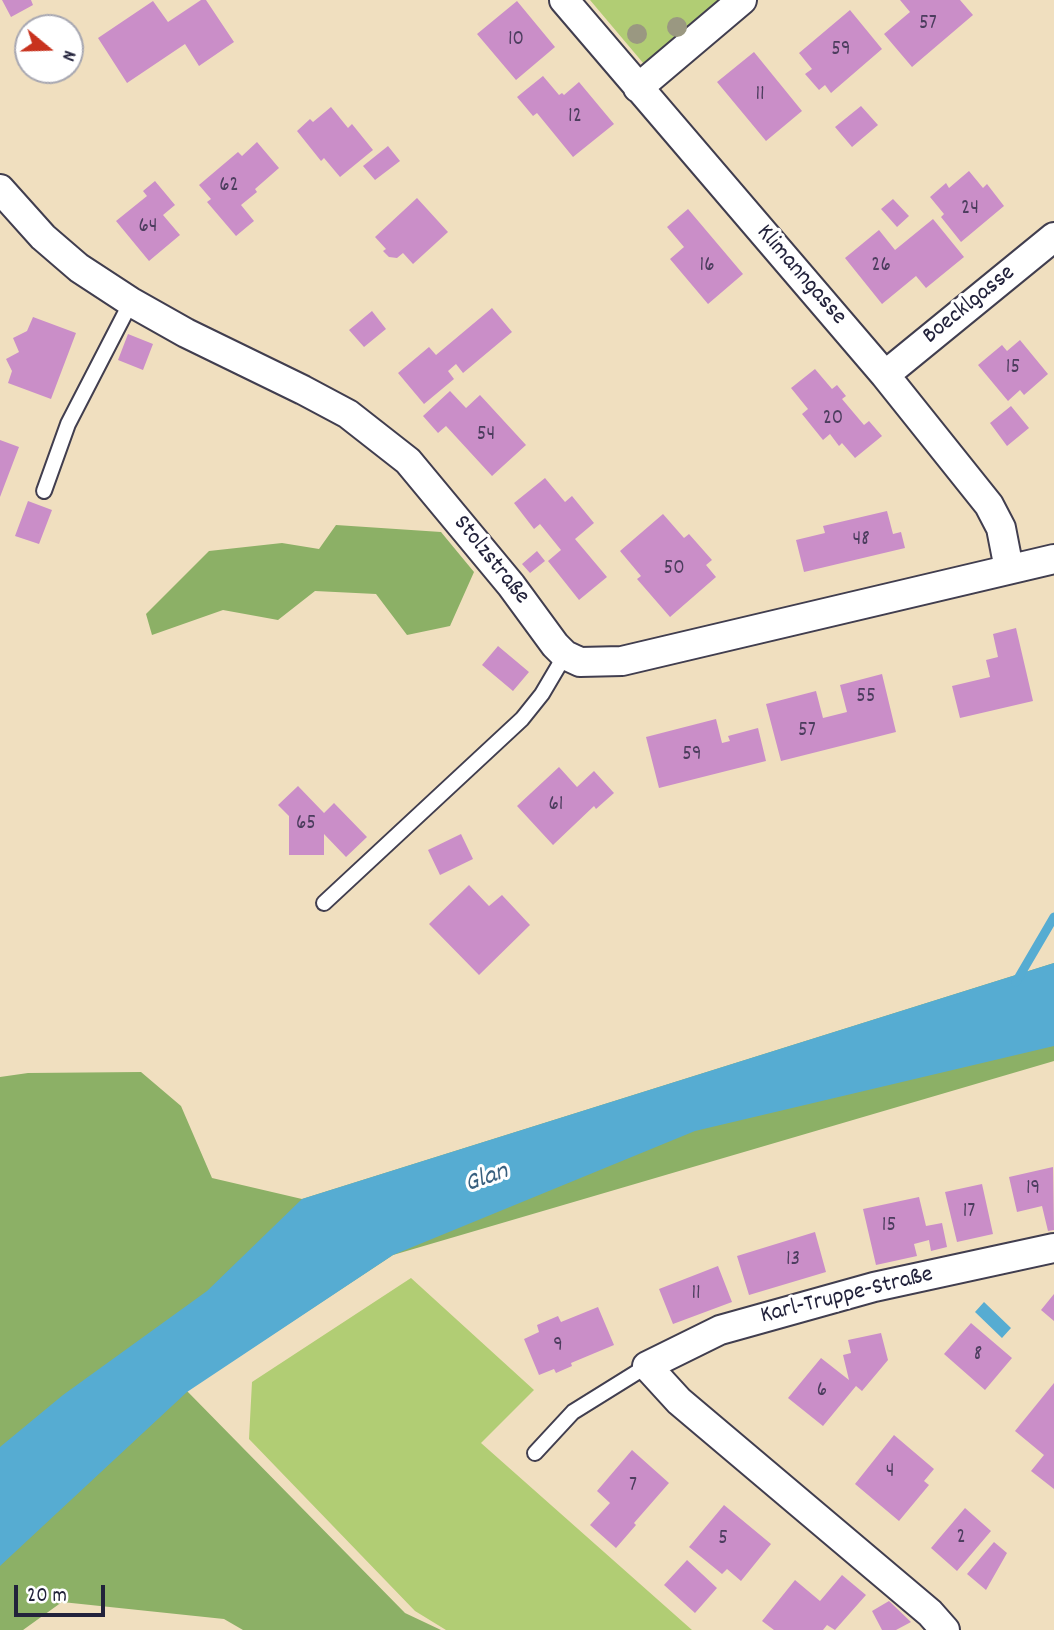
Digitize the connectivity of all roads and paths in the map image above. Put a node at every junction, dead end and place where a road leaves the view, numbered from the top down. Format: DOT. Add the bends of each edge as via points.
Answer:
graph roads {
  1 [pos="564,0"];
  2 [pos="742,0"];
  3 [pos="638,88"];
  4 [pos="0,189"];
  5 [pos="1054,237"];
  6 [pos="131,302"];
  7 [pos="886,375"];
  8 [pos="44,491"];
  9 [pos="1054,559"];
  10 [pos="1009,569"];
  11 [pos="565,655"];
  12 [pos="324,903"];
  13 [pos="1054,1248"];
  14 [pos="647,1366"];
  15 [pos="535,1453"];
  16 [pos="945,1630"];
  1 -- 3 [label="street, Klimanngasse"];
  2 -- 3 [label="street"];
  3 -- 7 [label="street, Klimanngasse"];
  4 -- 6 [label="street, Stolzstraße" via="69,260"];
  5 -- 7 [label="street, Boecklgasse"];
  6 -- 8 [label="lane" via="68,424"];
  6 -- 11 [label="street, Stolzstraße" via="348,414 408,461"];
  7 -- 10 [label="street, Klimanngasse" via="989,505 1001,528"];
  9 -- 10 [label="street"];
  10 -- 11 [label="street" via="622,661 580,662"];
  11 -- 12 [label="lane" via="522,719"];
  13 -- 14 [label="street, Karl-Truppe-Straße" via="874,1287 720,1330"];
  14 -- 15 [label="lane, Karl-Truppe-Straße" via="573,1412"];
  14 -- 16 [label="street" via="679,1401"];
}
